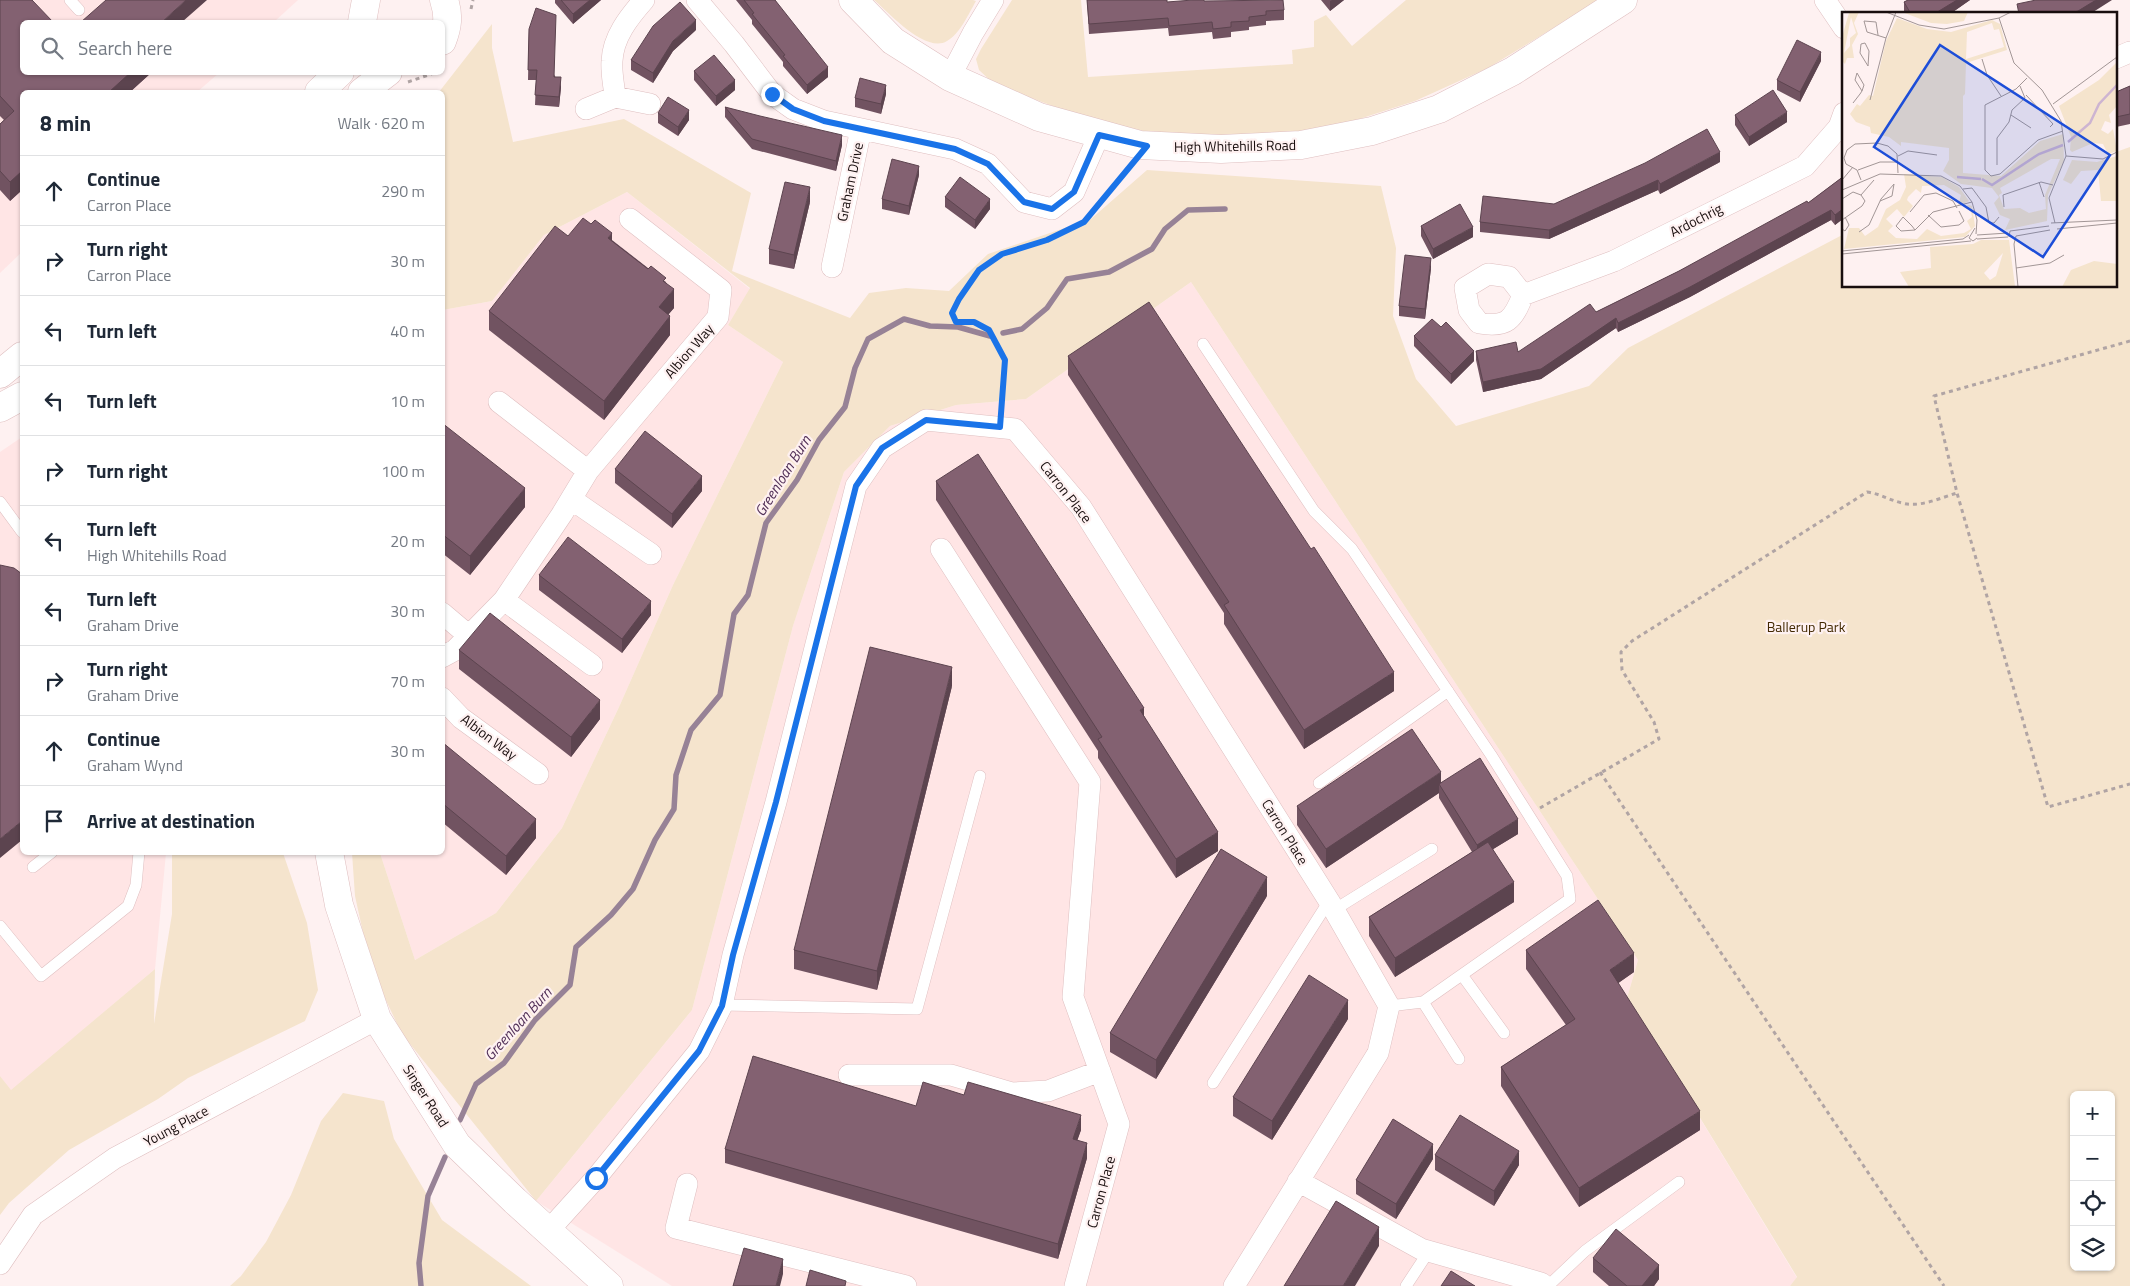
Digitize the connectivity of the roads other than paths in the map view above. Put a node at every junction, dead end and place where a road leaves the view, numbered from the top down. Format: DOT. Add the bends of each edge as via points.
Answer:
graph roads {
  1 [pos="70,0"];
  2 [pos="644,0"];
  3 [pos="697,0"];
  4 [pos="852,0"];
  5 [pos="993,0"];
  6 [pos="1623,0"];
  7 [pos="1829,1"];
  8 [pos="449,4"];
  9 [pos="79,10"];
  10 [pos="1842,24"];
  11 [pos="445,34"];
  12 [pos="2130,52"];
  13 [pos="2118,57"];
  14 [pos="337,75"];
  15 [pos="950,77"];
  16 [pos="394,78"];
  17 [pos="320,90"];
  18 [pos="367,90"];
  19 [pos="615,97"];
  20 [pos="650,104"];
  21 [pos="586,109"];
  22 [pos="1842,119"];
  23 [pos="862,130"];
  24 [pos="1099,135"];
  25 [pos="630,219"];
  26 [pos="832,267"];
  27 [pos="1523,295"];
  28 [pos="1203,344"];
  29 [pos="20,358"];
  30 [pos="0,374"];
  31 [pos="20,397"];
  32 [pos="499,402"];
  33 [pos="0,408"];
  34 [pos="588,471"];
  35 [pos="571,499"];
  36 [pos="0,502"];
  37 [pos="20,529"];
  38 [pos="941,549"];
  39 [pos="651,554"];
  40 [pos="504,600"];
  41 [pos="445,616"];
  42 [pos="468,635"];
  43 [pos="445,655"];
  44 [pos="592,665"];
  45 [pos="1448,691"];
  46 [pos="445,701"];
  47 [pos="538,774"];
  48 [pos="980,776"];
  49 [pos="1319,784"];
  50 [pos="1432,850"];
  51 [pos="48,855"];
  52 [pos="139,855"];
  53 [pos="330,855"];
  54 [pos="33,867"];
  55 [pos="1331,905"];
  56 [pos="0,926"];
  57 [pos="1462,975"];
  58 [pos="1423,1002"];
  59 [pos="722,1006"];
  60 [pos="1389,1006"];
  61 [pos="377,1020"];
  62 [pos="1504,1033"];
  63 [pos="1459,1059"];
  64 [pos="1100,1071"];
  65 [pos="849,1075"];
  66 [pos="1213,1083"];
  67 [pos="1298,1181"];
  68 [pos="1679,1182"];
  69 [pos="687,1184"];
  70 [pos="549,1230"];
  71 [pos="1429,1251"];
  72 [pos="0,1264"];
  73 [pos="609,1286"];
  74 [pos="906,1286"];
  75 [pos="1075,1286"];
  76 [pos="1234,1286"];
  77 [pos="1406,1286"];
  78 [pos="1547,1286"];
  1 -- 9 [label="lane"];
  2 -- 19 [label="street" via="628,18 614,46 611,63"];
  3 -- 23 [label="street" via="772,94 793,109"];
  4 -- 15 [label="street, High Whitehills Road" via="893,41"];
  5 -- 15 [label="street"];
  6 -- 24 [label="street, High Whitehills Road" via="1513,71 1439,109 1372,131 1301,145 1221,149 1147,146"];
  7 -- 10 [label="street"];
  8 -- 11 [label="street"];
  12 -- 13 [label="street"];
  14 -- 17 [label="street"];
  15 -- 24 [label="street, High Whitehills Road" via="1039,117"];
  16 -- 18 [label="street"];
  19 -- 20 [label="street"];
  19 -- 21 [label="street"];
  22 -- 27 [label="street, Ardochrig" via="1839,127 1805,166 1614,261"];
  23 -- 24 [label="street, Graham Drive" via="955,149 988,164 1024,202 1052,209 1074,192"];
  23 -- 26 [label="street, Graham Drive"];
  25 -- 34 [label="street, Albion Way" via="721,290 718,317"];
  28 -- 45 [label="lane" via="1314,511 1352,549"];
  29 -- 30 [label="street"];
  31 -- 33 [label="street"];
  32 -- 34 [label="street"];
  34 -- 35 [label="street, Albion Way"];
  35 -- 39 [label="street"];
  35 -- 40 [label="street, Albion Way"];
  36 -- 37 [label="lane"];
  38 -- 64 [label="street, Carron Place" via="1090,782 1073,997"];
  40 -- 42 [label="street, Albion Way"];
  40 -- 44 [label="street"];
  41 -- 42 [label="street"];
  42 -- 43 [label="street, Albion Way" via="455,650"];
  45 -- 49 [label="lane"];
  45 -- 57 [label="lane" via="1567,876 1570,899"];
  46 -- 47 [label="street, Albion Way" via="461,718"];
  48 -- 59 [label="lane" via="918,1009"];
  50 -- 55 [label="lane"];
  51 -- 54 [label="lane"];
  52 -- 56 [label="lane" via="136,885 128,906 41,976"];
  53 -- 61 [label="street, Singer Road" via="339,905"];
  55 -- 59 [label="street, Carron Place" via="1081,507 1015,429 926,420 882,448 856,486"];
  55 -- 60 [label="street, Carron Place"];
  55 -- 66 [label="lane"];
  57 -- 58 [label="lane"];
  57 -- 62 [label="lane"];
  58 -- 60 [label="lane"];
  58 -- 63 [label="lane"];
  59 -- 70 [label="street, Carron Place" via="699,1051 596,1178"];
  60 -- 67 [label="street" via="1378,1053"];
  61 -- 70 [label="street, Singer Road" via="457,1145"];
  61 -- 72 [label="street, Young Place" via="115,1158 33,1216"];
  64 -- 65 [label="street" via="1048,1091 1012,1093 951,1074"];
  64 -- 75 [label="street, Carron Place" via="1119,1124"];
  67 -- 71 [label="street"];
  67 -- 76 [label="street"];
  68 -- 78 [label="lane" via="1585,1252"];
  69 -- 74 [label="street" via="676,1228"];
  70 -- 73 [label="street, Singer Road"];
  71 -- 77 [label="lane"];
  71 -- 78 [label="street"];
}
